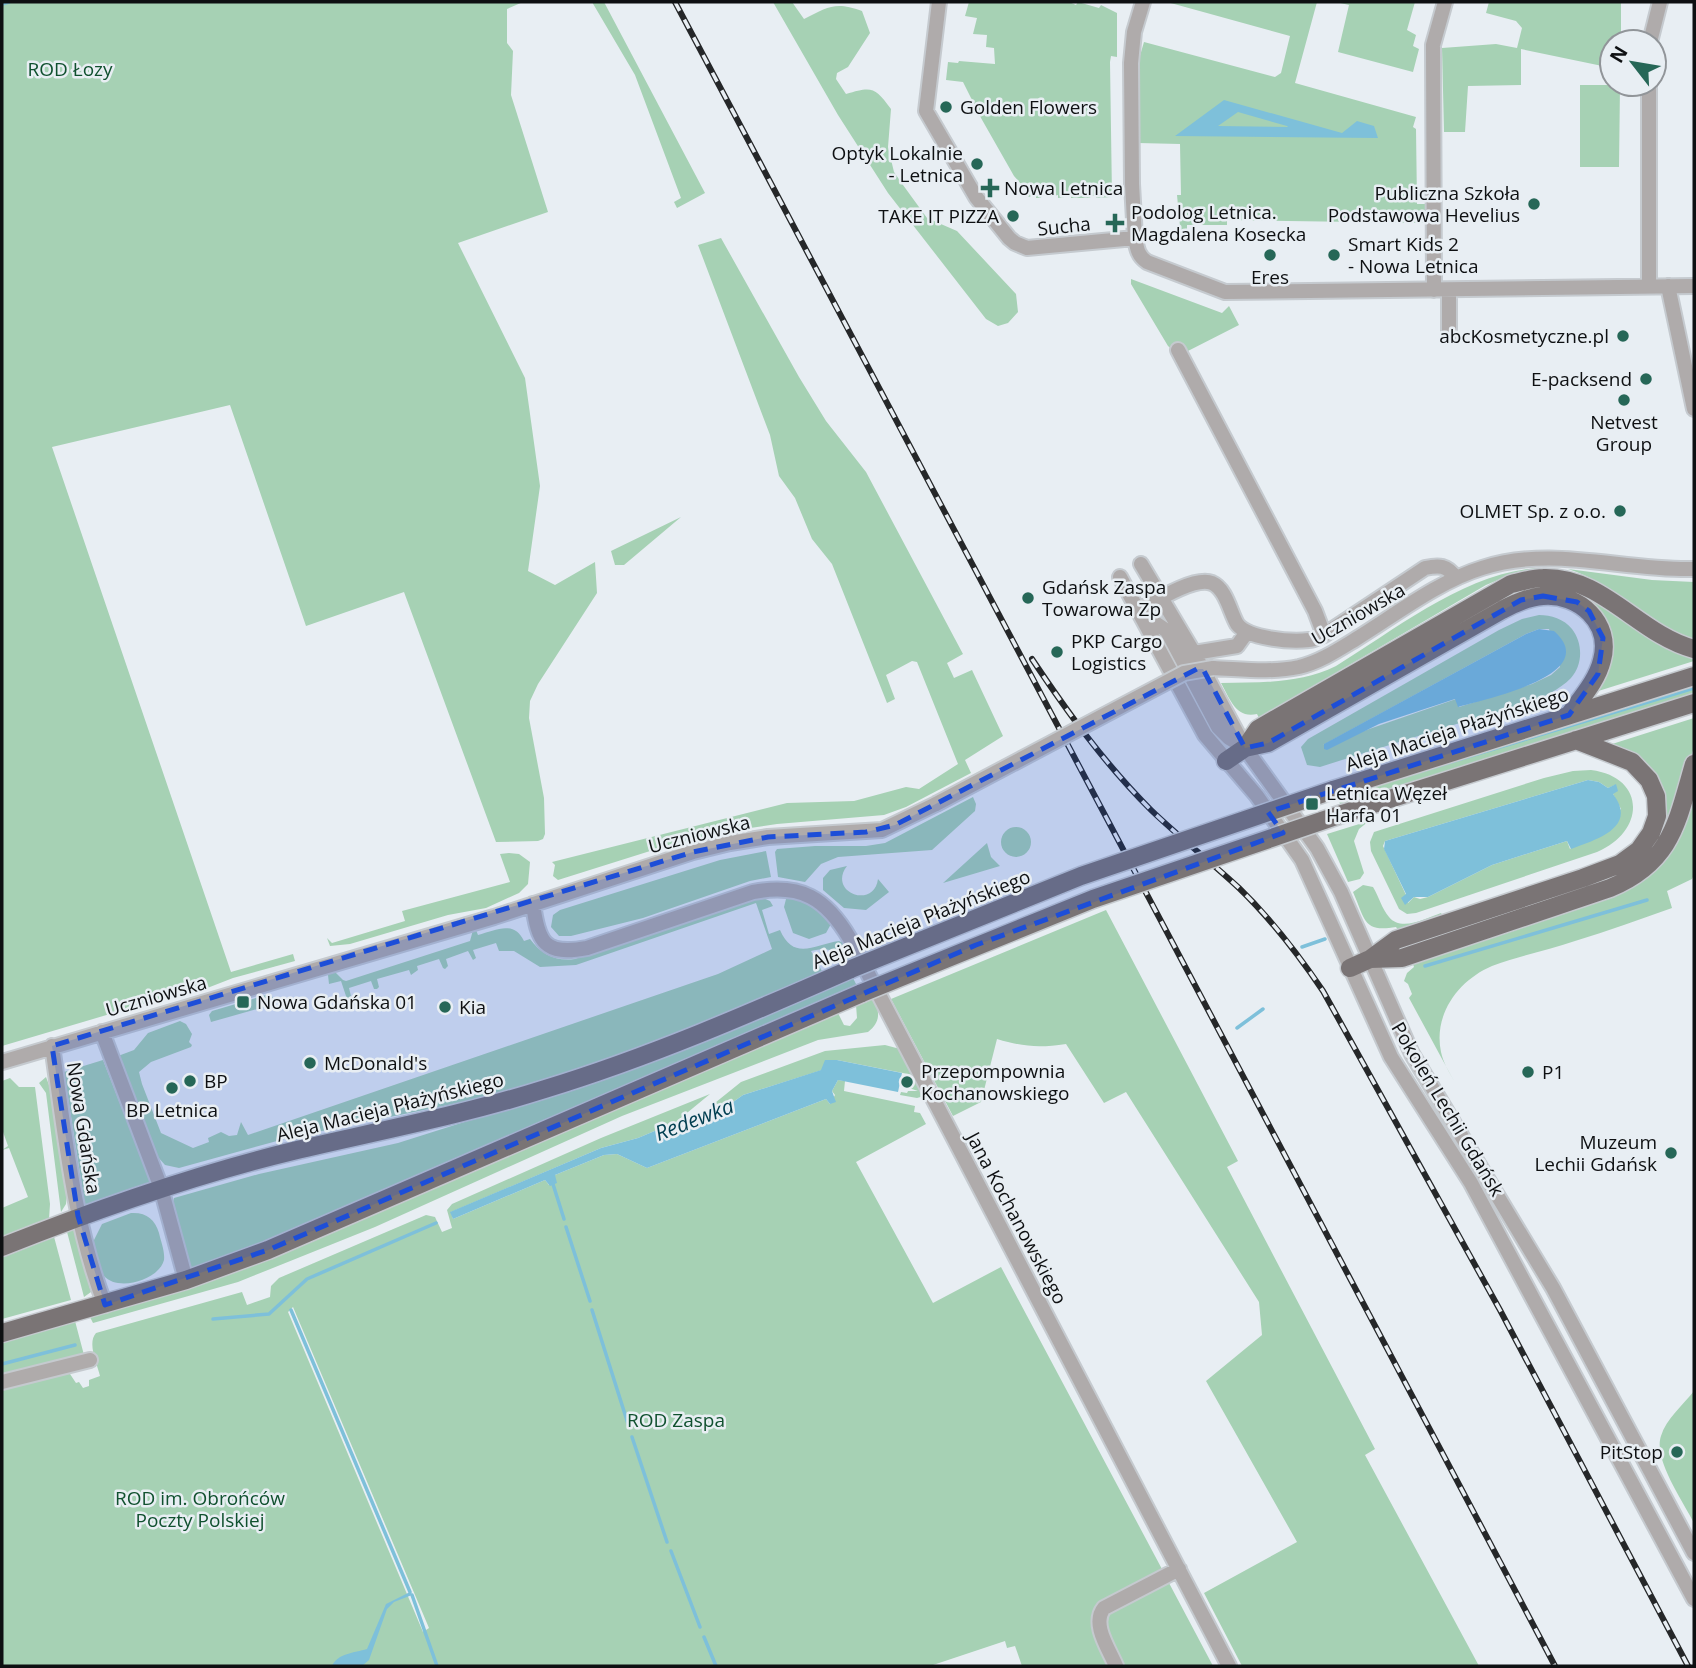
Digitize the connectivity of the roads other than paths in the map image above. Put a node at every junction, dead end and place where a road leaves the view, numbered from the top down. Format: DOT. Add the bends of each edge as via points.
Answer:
graph roads {
  1 [pos="939,2"];
  2 [pos="1143,2"];
  3 [pos="1445,2"];
  4 [pos="1660,2"];
  5 [pos="1654,28"];
  6 [pos="1649,98"];
  7 [pos="1135,238"];
  8 [pos="1668,286"];
  9 [pos="1694,286"];
  10 [pos="1649,287"];
  11 [pos="1441,290"];
  12 [pos="1449,336"];
  13 [pos="1178,350"];
  14 [pos="1694,409"];
  15 [pos="1142,564"];
  16 [pos="1694,569"];
  17 [pos="1120,577"];
  18 [pos="1456,578"];
  19 [pos="1161,598"];
  20 [pos="1138,611"];
  21 [pos="1247,632"];
  22 [pos="1324,635"];
  23 [pos="1694,649"];
  24 [pos="1194,653"];
  25 [pos="1694,676"];
  26 [pos="1694,703"];
  27 [pos="1569,715"];
  28 [pos="1576,740"];
  29 [pos="1245,748"];
  30 [pos="1226,761"];
  31 [pos="1694,764"];
  32 [pos="533,904"];
  33 [pos="1370,959"];
  34 [pos="1350,968"];
  35 [pos="102,1032"];
  36 [pos="52,1046"];
  37 [pos="2,1062"];
  38 [pos="161,1188"];
  39 [pos="78,1216"];
  40 [pos="2,1247"];
  41 [pos="1531,1250"];
  42 [pos="1513,1261"];
  43 [pos="186,1280"];
  44 [pos="105,1305"];
  45 [pos="2,1333"];
  46 [pos="90,1360"];
  47 [pos="2,1382"];
  48 [pos="1619,1411"];
  49 [pos="1599,1421"];
  50 [pos="1694,1553"];
  51 [pos="1178,1569"];
  52 [pos="1694,1599"];
  53 [pos="1116,1666"];
  54 [pos="1229,1666"];
  1 -- 7 [label="street, Sucha" via="925,108 986,211 1015,243 1027,248"];
  2 -- 7 [label="street" via="1131,63"];
  3 -- 11 [label="street" via="1433,46"];
  4 -- 5 [label="street"];
  6 -- 10 [label="street"];
  7 -- 11 [label="street" via="1137,252 1147,262 1225,292"];
  8 -- 9 [label="street"];
  8 -- 10 [label="street"];
  8 -- 14 [label="street"];
  10 -- 11 [label="street"];
  11 -- 12 [label="street"];
  13 -- 22 [label="street, Uczniowska"];
  15 -- 19 [label="street, Pokoleń Lechii Gdańsk"];
  16 -- 18 [label="street, Uczniowska" via="1534,557"];
  17 -- 20 [label="street, Pokoleń Lechii Gdańsk"];
  18 -- 22 [label="street, Uczniowska" via="1445,567 1425,568"];
  18 -- 32 [label="street, Uczniowska, bridge" via="1328,656 1300,666 1184,673 882,830 768,836 730,843"];
  19 -- 20 [label="street"];
  19 -- 21 [label="street" via="1204,581 1213,583 1238,626"];
  19 -- 24 [label="street, Pokoleń Lechii Gdańsk"];
  20 -- 29 [label="street, Pokoleń Lechii Gdańsk" via="1167,631 1219,727"];
  20 -- 30 [label="street, Pokoleń Lechii Gdańsk" via="1205,735"];
  21 -- 22 [label="street, Uczniowska" via="1310,640"];
  21 -- 24 [label="street" via="1237,646"];
  23 -- 29 [label="main road" via="1657,635 1588,587 1553,578 1511,584 1258,729"];
  24 -- 29 [label="street, Pokoleń Lechii Gdańsk"];
  25 -- 27 [label="main road, Aleja Macieja Płażyńskiego"];
  26 -- 28 [label="main road"];
  27 -- 29 [label="main road" via="1598,674 1603,638 1589,611 1577,602 1543,596 1521,600 1268,743"];
  27 -- 38 [label="main road, Aleja Macieja Płażyńskiego, bridge" via="1082,876 675,1044 544,1090"];
  28 -- 33 [label="main road" via="1632,762 1649,780 1657,816 1639,850 1620,864 1583,878 1396,940"];
  28 -- 43 [label="main road, bridge" via="1093,899 862,993 268,1251"];
  29 -- 30 [label="main road"];
  29 -- 33 [label="street, Pokoleń Lechii Gdańsk" via="1317,848"];
  30 -- 34 [label="street, Pokoleń Lechii Gdańsk" via="1302,860"];
  31 -- 33 [label="main road" via="1674,830 1659,855 1642,871 1625,881 1402,958"];
  32 -- 35 [label="street, Uczniowska"];
  32 -- 51 [label="street, Jana Kochanowskiego" via="540,937 562,950 587,948 773,888 809,896 834,914"];
  33 -- 34 [label="main road"];
  33 -- 41 [label="street, Pokoleń Lechii Gdańsk" via="1412,1054"];
  34 -- 42 [label="street, Pokoleń Lechii Gdańsk" via="1391,1057 1471,1183"];
  35 -- 36 [label="street, Uczniowska"];
  35 -- 38 [label="street, Nowa Gdańska"];
  36 -- 37 [label="street, Uczniowska"];
  36 -- 39 [label="street, Nowa Gdańska"];
  38 -- 39 [label="main road, Aleja Macieja Płażyńskiego"];
  38 -- 43 [label="street"];
  39 -- 40 [label="main road, Aleja Macieja Płażyńskiego"];
  39 -- 44 [label="street"];
  41 -- 42 [label="street"];
  41 -- 48 [label="street, Pokoleń Lechii Gdańsk"];
  42 -- 49 [label="street, Pokoleń Lechii Gdańsk"];
  43 -- 44 [label="main road"];
  44 -- 45 [label="main road"];
  46 -- 47 [label="street"];
  48 -- 49 [label="street"];
  48 -- 50 [label="street, Pokoleń Lechii Gdańsk"];
  49 -- 52 [label="street, Pokoleń Lechii Gdańsk"];
  51 -- 53 [label="street" via="1100,1613 1098,1623"];
  51 -- 54 [label="street, Jana Kochanowskiego"];
}
